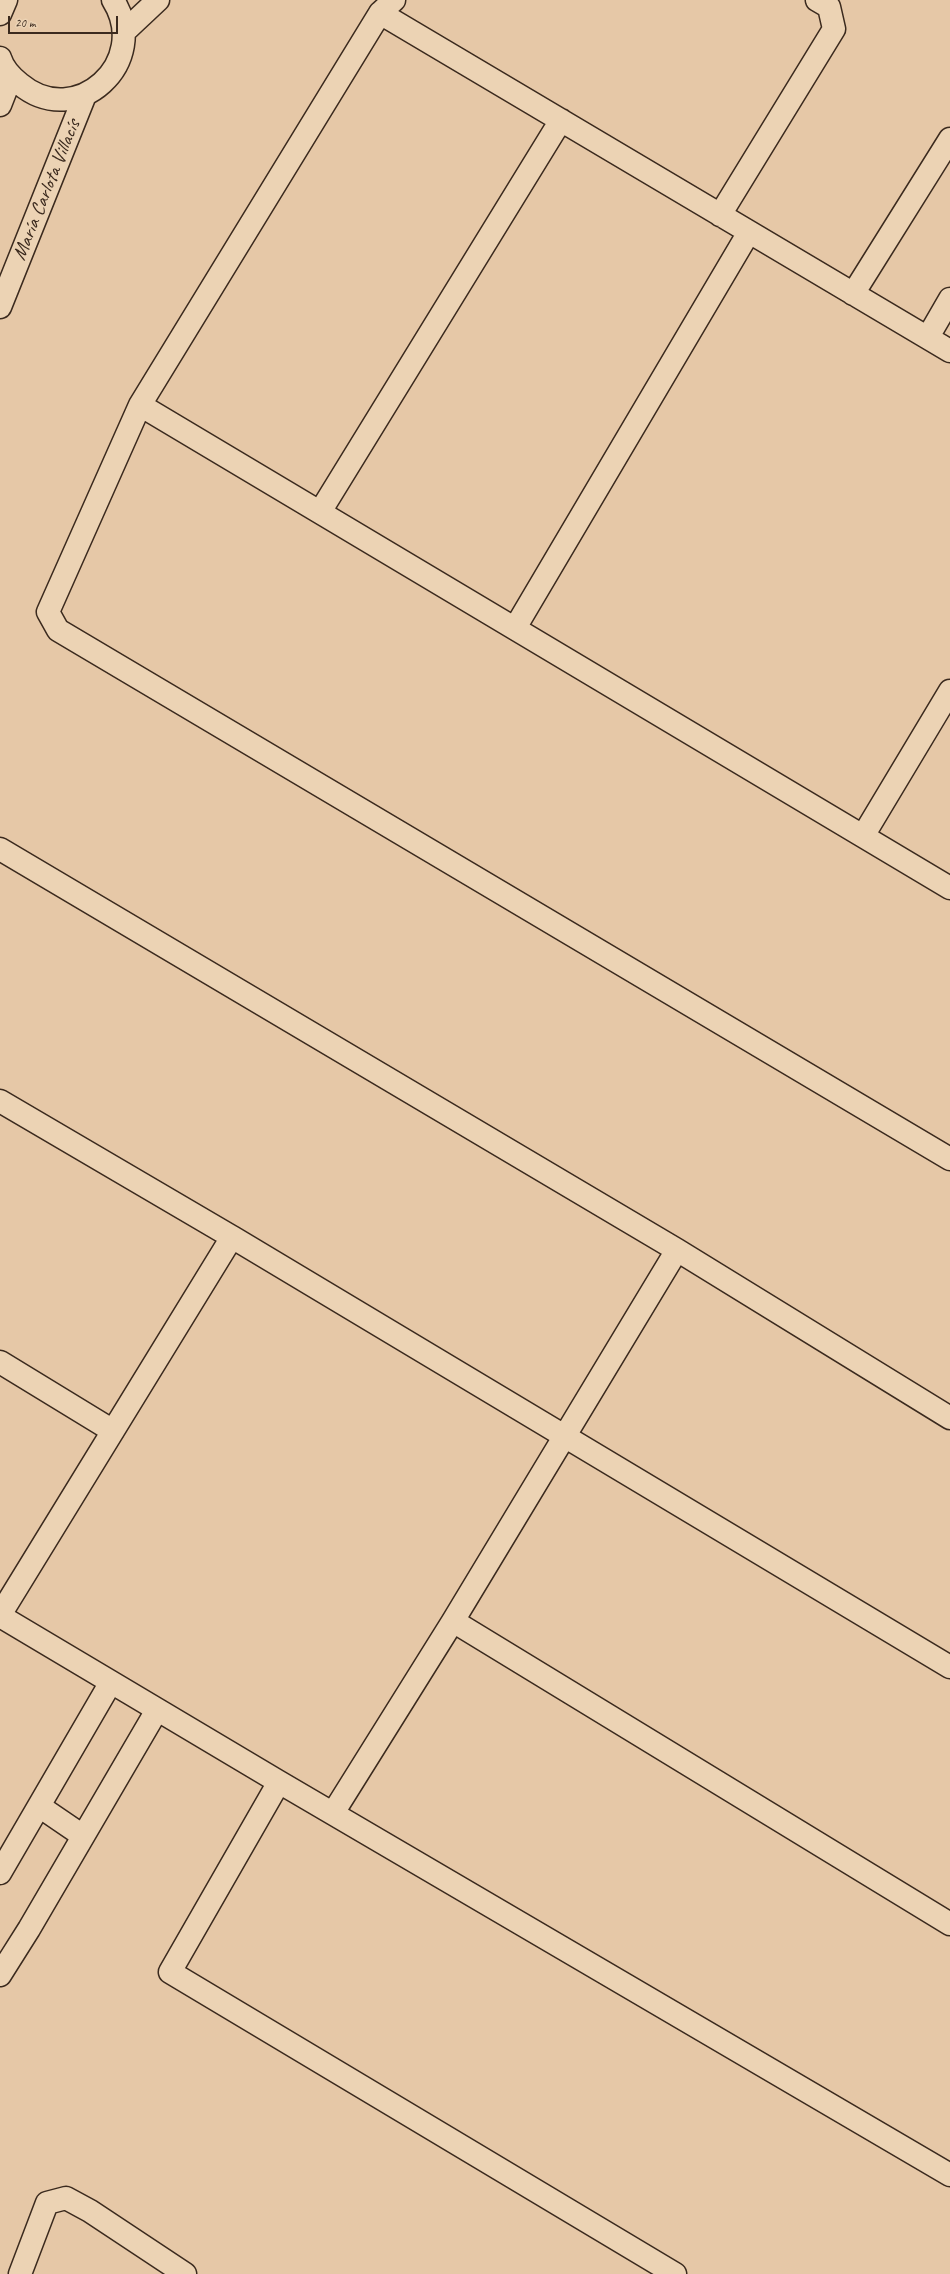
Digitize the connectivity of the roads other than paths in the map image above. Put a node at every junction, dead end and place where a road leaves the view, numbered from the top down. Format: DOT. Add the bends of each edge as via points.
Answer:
graph roads {
  1 [pos="6,0"];
  2 [pos="113,0"];
  3 [pos="158,0"];
  4 [pos="817,0"];
  5 [pos="387,6"];
  6 [pos="0,14"];
  7 [pos="124,31"];
  8 [pos="0,58"];
  9 [pos="11,77"];
  10 [pos="85,95"];
  11 [pos="0,105"];
  12 [pos="561,120"];
  13 [pos="950,140"];
  14 [pos="720,215"];
  15 [pos="750,232"];
  16 [pos="853,294"];
  17 [pos="950,299"];
  18 [pos="0,307"];
  19 [pos="928,337"];
  20 [pos="950,351"];
  21 [pos="140,404"];
  22 [pos="320,512"];
  23 [pos="514,628"];
  24 [pos="950,691"];
  25 [pos="863,836"];
  26 [pos="0,849"];
  27 [pos="950,888"];
  28 [pos="0,1101"];
  29 [pos="950,1159"];
  30 [pos="232,1237"];
  31 [pos="677,1250"];
  32 [pos="0,1362"];
  33 [pos="950,1418"];
  34 [pos="113,1431"];
  35 [pos="566,1436"];
  36 [pos="0,1616"];
  37 [pos="453,1621"];
  38 [pos="950,1667"];
  39 [pos="111,1682"];
  40 [pos="157,1710"];
  41 [pos="279,1782"];
  42 [pos="39,1806"];
  43 [pos="333,1813"];
  44 [pos="83,1836"];
  45 [pos="0,1873"];
  46 [pos="950,1924"];
  47 [pos="0,1975"];
  48 [pos="950,2175"];
  49 [pos="20,2274"];
  50 [pos="185,2274"];
  51 [pos="675,2274"];
  1 -- 6 [label="street"];
  2 -- 7 [label="street" via="120,11"];
  3 -- 7 [label="street"];
  4 -- 14 [label="street" via="829,7 834,29"];
  5 -- 12 [label="street"];
  5 -- 21 [label="street"];
  7 -- 10 [label="street" via="122,51 115,69 102,85"];
  8 -- 9 [label="street"];
  9 -- 10 [label="street" via="26,90 45,98 65,100"];
  9 -- 11 [label="street"];
  10 -- 18 [label="street, María Carlota Villacís"];
  12 -- 14 [label="street"];
  12 -- 22 [label="street"];
  13 -- 16 [label="street"];
  14 -- 15 [label="street"];
  15 -- 16 [label="street"];
  15 -- 23 [label="street"];
  16 -- 19 [label="street"];
  17 -- 19 [label="street"];
  19 -- 20 [label="street"];
  21 -- 22 [label="street"];
  21 -- 29 [label="street" via="48,612 58,630"];
  22 -- 23 [label="street"];
  23 -- 25 [label="street"];
  24 -- 25 [label="street"];
  25 -- 27 [label="street"];
  26 -- 31 [label="street"];
  28 -- 30 [label="street"];
  30 -- 34 [label="street"];
  30 -- 35 [label="street"];
  31 -- 33 [label="street"];
  31 -- 35 [label="street"];
  32 -- 34 [label="street"];
  34 -- 36 [label="street"];
  35 -- 37 [label="street"];
  35 -- 38 [label="street"];
  36 -- 39 [label="street"];
  37 -- 43 [label="street"];
  37 -- 46 [label="street"];
  39 -- 40 [label="street"];
  39 -- 42 [label="street"];
  40 -- 41 [label="street"];
  40 -- 44 [label="street"];
  41 -- 43 [label="street"];
  41 -- 51 [label="street" via="170,1972"];
  42 -- 44 [label="street"];
  42 -- 45 [label="street"];
  43 -- 48 [label="street"];
  44 -- 47 [label="street"];
  49 -- 50 [label="street" via="47,2203 66,2198"];
}
